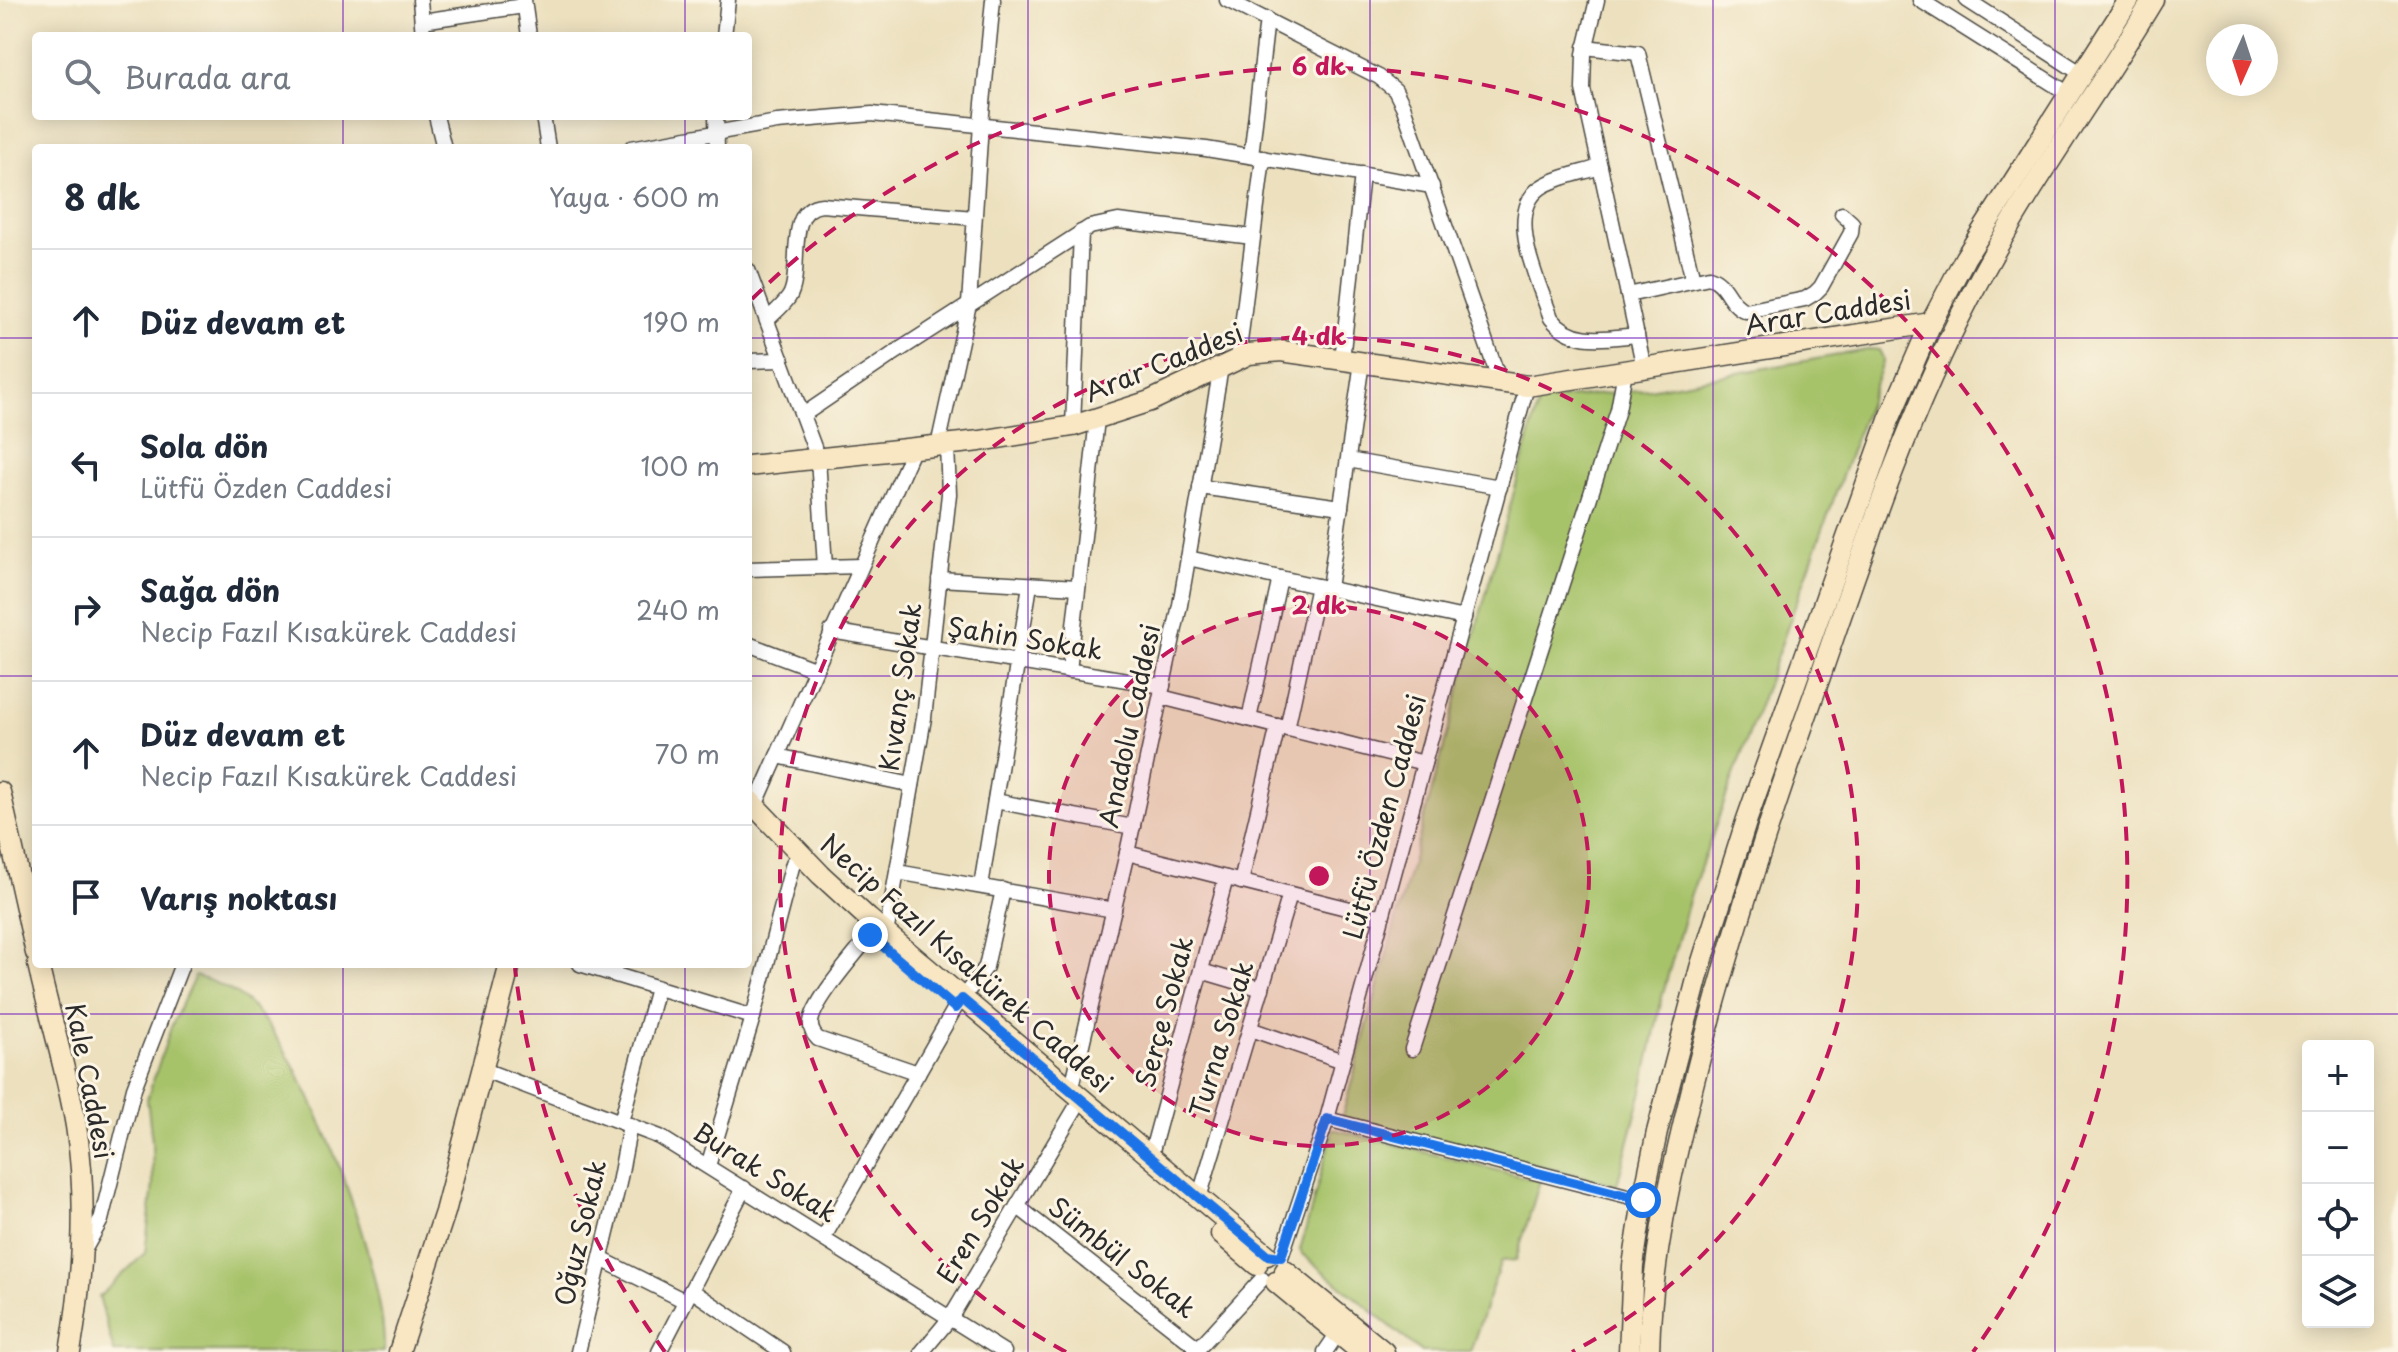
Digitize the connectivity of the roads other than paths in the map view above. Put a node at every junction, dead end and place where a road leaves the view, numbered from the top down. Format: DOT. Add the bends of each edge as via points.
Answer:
graph roads {
  1 [pos="420,0"];
  2 [pos="728,0"];
  3 [pos="993,0"];
  4 [pos="1227,0"];
  5 [pos="1597,0"];
  6 [pos="1920,0"];
  7 [pos="1967,0"];
  8 [pos="2129,0"];
  9 [pos="2153,0"];
  10 [pos="524,3"];
  11 [pos="1267,19"];
  12 [pos="422,29"];
  13 [pos="528,32"];
  14 [pos="724,32"];
  15 [pos="1585,47"];
  16 [pos="2082,74"];
  17 [pos="2069,94"];
  18 [pos="437,120"];
  19 [pos="544,120"];
  20 [pos="716,120"];
  21 [pos="981,124"];
  22 [pos="714,132"];
  23 [pos="443,144"];
  24 [pos="547,144"];
  25 [pos="678,144"];
  26 [pos="716,144"];
  27 [pos="1257,157"];
  28 [pos="1600,167"];
  29 [pos="1362,174"];
  30 [pos="1432,186"];
  31 [pos="1842,214"];
  32 [pos="974,218"];
  33 [pos="1081,232"];
  34 [pos="1253,237"];
  35 [pos="1693,280"];
  36 [pos="752,290"];
  37 [pos="1628,295"];
  38 [pos="969,304"];
  39 [pos="767,320"];
  40 [pos="1931,323"];
  41 [pos="1637,335"];
  42 [pos="782,360"];
  43 [pos="752,361"];
  44 [pos="1352,361"];
  45 [pos="1230,363"];
  46 [pos="1634,369"];
  47 [pos="1500,382"];
  48 [pos="1527,386"];
  49 [pos="803,415"];
  50 [pos="1097,419"];
  51 [pos="1073,426"];
  52 [pos="942,446"];
  53 [pos="914,448"];
  54 [pos="818,458"];
  55 [pos="1348,460"];
  56 [pos="752,466"];
  57 [pos="1200,487"];
  58 [pos="1500,487"];
  59 [pos="1341,507"];
  60 [pos="1188,558"];
  61 [pos="861,566"];
  62 [pos="825,567"];
  63 [pos="752,569"];
  64 [pos="1280,578"];
  65 [pos="939,579"];
  66 [pos="1030,585"];
  67 [pos="1078,587"];
  68 [pos="1324,587"];
  69 [pos="1464,618"];
  70 [pos="831,631"];
  71 [pos="752,646"];
  72 [pos="931,648"];
  73 [pos="1018,662"];
  74 [pos="814,669"];
  75 [pos="1069,671"];
  76 [pos="1162,692"];
  77 [pos="1249,719"];
  78 [pos="1282,727"];
  79 [pos="777,756"];
  80 [pos="1424,763"];
  81 [pos="912,785"];
  82 [pos="0,792"];
  83 [pos="995,801"];
  84 [pos="752,803"];
  85 [pos="752,809"];
  86 [pos="752,810"];
  87 [pos="1133,827"];
  88 [pos="1127,853"];
  89 [pos="793,863"];
  90 [pos="897,872"];
  91 [pos="1226,878"];
  92 [pos="1241,882"];
  93 [pos="981,886"];
  94 [pos="1003,890"];
  95 [pos="1290,894"];
  96 [pos="1114,910"];
  97 [pos="1382,917"];
  98 [pos="32,935"];
  99 [pos="878,935"];
  100 [pos="39,968"];
  101 [pos="180,968"];
  102 [pos="509,968"];
  103 [pos="612,969"];
  104 [pos="1201,971"];
  105 [pos="657,988"];
  106 [pos="1262,989"];
  107 [pos="959,1003"];
  108 [pos="753,1017"];
  109 [pos="1250,1029"];
  110 [pos="1412,1049"];
  111 [pos="1343,1061"];
  112 [pos="484,1070"];
  113 [pos="918,1073"];
  114 [pos="1073,1100"];
  115 [pos="1327,1119"];
  116 [pos="625,1124"];
  117 [pos="1150,1158"];
  118 [pos="708,1166"];
  119 [pos="744,1188"];
  120 [pos="1199,1198"];
  121 [pos="1643,1200"];
  122 [pos="1017,1206"];
  123 [pos="824,1237"];
  124 [pos="82,1254"];
  125 [pos="601,1259"];
  126 [pos="1271,1268"];
  127 [pos="688,1296"];
  128 [pos="951,1317"];
  129 [pos="1338,1333"];
  130 [pos="1197,1350"];
  131 [pos="70,1352"];
  132 [pos="399,1352"];
  133 [pos="578,1352"];
  134 [pos="659,1352"];
  135 [pos="783,1352"];
  136 [pos="922,1352"];
  137 [pos="1004,1352"];
  138 [pos="1325,1352"];
  139 [pos="1361,1352"];
  140 [pos="1384,1352"];
  141 [pos="1629,1352"];
  142 [pos="1649,1352"];
  1 -- 12 [label="street"];
  2 -- 14 [label="street"];
  3 -- 21 [label="street, Kıvanç Sokak"];
  4 -- 11 [label="street"];
  5 -- 15 [label="street"];
  6 -- 17 [label="street"];
  7 -- 16 [label="street"];
  8 -- 16 [label="street"];
  9 -- 142 [label="street" via="1971,294 1908,434 1771,816 1721,975 1663,1211"];
  10 -- 12 [label="street"];
  10 -- 13 [label="street"];
  11 -- 27 [label="street, Anadolu Caddesi"];
  11 -- 30 [label="street" via="1390,85"];
  15 -- 28 [label="street" via="1583,89"];
  15 -- 35 [label="street" via="1638,53"];
  16 -- 17 [label="street"];
  17 -- 40 [label="street" via="1978,237"];
  18 -- 23 [label="street"];
  19 -- 24 [label="street"];
  20 -- 22 [label="street"];
  21 -- 22 [label="street" via="872,114"];
  21 -- 27 [label="street"];
  21 -- 32 [label="street, Kıvanç Sokak"];
  22 -- 25 [label="street"];
  22 -- 26 [label="street"];
  27 -- 29 [label="street"];
  27 -- 34 [label="street, Anadolu Caddesi"];
  28 -- 37 [label="street"];
  28 -- 41 [label="street" via="1538,189 1525,211 1524,238 1551,318 1560,328 1590,339"];
  29 -- 30 [label="street"];
  29 -- 44 [label="street"];
  30 -- 47 [label="street"];
  31 -- 35 [label="street" via="1852,223 1851,233 1821,287 1805,299 1746,311 1732,304 1716,279"];
  32 -- 38 [label="street, Kıvanç Sokak"];
  32 -- 39 [label="street" via="811,208 801,217 790,296"];
  33 -- 34 [label="street" via="1118,221"];
  33 -- 38 [label="street"];
  33 -- 51 [label="street"];
  34 -- 45 [label="street, Anadolu Caddesi"];
  35 -- 37 [label="street"];
  36 -- 39 [label="street"];
  37 -- 41 [label="street"];
  38 -- 49 [label="street"];
  38 -- 52 [label="street, Kıvanç Sokak"];
  39 -- 42 [label="street"];
  40 -- 46 [label="street, Arar Caddesi"];
  40 -- 121 [label="street" via="1889,420 1731,863"];
  41 -- 46 [label="street"];
  42 -- 43 [label="street"];
  42 -- 49 [label="street"];
  44 -- 45 [label="street, Arar Caddesi" via="1271,351"];
  44 -- 47 [label="street, Arar Caddesi"];
  44 -- 55 [label="street"];
  45 -- 50 [label="street, Arar Caddesi"];
  45 -- 57 [label="street, Anadolu Caddesi"];
  46 -- 48 [label="street, Arar Caddesi"];
  46 -- 110 [label="street"];
  47 -- 48 [label="street, Arar Caddesi"];
  48 -- 58 [label="street, Lütfü Özden Caddesi"];
  49 -- 54 [label="street"];
  50 -- 51 [label="street, Arar Caddesi"];
  50 -- 67 [label="street"];
  51 -- 52 [label="street, Arar Caddesi"];
  52 -- 53 [label="street, Arar Caddesi"];
  52 -- 65 [label="street, Kıvanç Sokak" via="949,494"];
  53 -- 54 [label="street, Arar Caddesi"];
  53 -- 61 [label="street"];
  54 -- 56 [label="street, Arar Caddesi"];
  54 -- 62 [label="street"];
  55 -- 58 [label="street"];
  55 -- 59 [label="street"];
  57 -- 59 [label="street"];
  57 -- 60 [label="street, Anadolu Caddesi"];
  58 -- 69 [label="street, Lütfü Özden Caddesi"];
  59 -- 68 [label="street"];
  60 -- 64 [label="street"];
  60 -- 76 [label="street, Anadolu Caddesi"];
  61 -- 62 [label="street"];
  61 -- 70 [label="street"];
  62 -- 63 [label="street"];
  64 -- 68 [label="street"];
  64 -- 77 [label="street"];
  65 -- 66 [label="street"];
  65 -- 72 [label="street, Kıvanç Sokak"];
  66 -- 67 [label="street"];
  66 -- 73 [label="street"];
  67 -- 75 [label="street"];
  68 -- 69 [label="street"];
  68 -- 78 [label="street"];
  69 -- 80 [label="street, Lütfü Özden Caddesi"];
  70 -- 72 [label="street, Şahin Sokak"];
  70 -- 74 [label="street"];
  71 -- 74 [label="street"];
  72 -- 73 [label="street, Şahin Sokak"];
  72 -- 81 [label="street, Kıvanç Sokak"];
  73 -- 75 [label="street, Şahin Sokak"];
  73 -- 83 [label="street"];
  74 -- 79 [label="street"];
  75 -- 76 [label="street, Şahin Sokak"];
  76 -- 77 [label="street, Şahin Sokak"];
  76 -- 87 [label="street, Anadolu Caddesi"];
  77 -- 78 [label="street, Şahin Sokak"];
  78 -- 80 [label="street, Şahin Sokak"];
  78 -- 92 [label="street"];
  79 -- 81 [label="street"];
  79 -- 84 [label="street"];
  80 -- 97 [label="street, Lütfü Özden Caddesi"];
  81 -- 90 [label="street, Kıvanç Sokak"];
  82 -- 98 [label="street"];
  83 -- 87 [label="street"];
  83 -- 93 [label="street"];
  85 -- 99 [label="street, Necip Fazıl Kısakürek Caddesi"];
  86 -- 89 [label="street, Necip Fazıl Kısakürek Caddesi"];
  87 -- 88 [label="street, Anadolu Caddesi"];
  88 -- 91 [label="street"];
  88 -- 96 [label="street, Anadolu Caddesi"];
  89 -- 99 [label="street, Necip Fazıl Kısakürek Caddesi"];
  89 -- 108 [label="street"];
  90 -- 93 [label="street"];
  90 -- 99 [label="street, Kıvanç Sokak"];
  91 -- 92 [label="street"];
  91 -- 104 [label="street, Serçe Sokak"];
  92 -- 95 [label="street"];
  93 -- 94 [label="street"];
  94 -- 96 [label="street"];
  94 -- 107 [label="street" via="989,960"];
  95 -- 97 [label="street"];
  95 -- 106 [label="street, Turna Sokak"];
  96 -- 114 [label="street, Anadolu Caddesi"];
  97 -- 111 [label="street, Lütfü Özden Caddesi"];
  99 -- 107 [label="street, Necip Fazıl Kısakürek Caddesi"];
  99 -- 113 [label="street" via="822,998 811,1028 818,1039"];
  100 -- 124 [label="street, Kale Caddesi" via="76,1125"];
  101 -- 124 [label="street" via="134,1088 101,1220"];
  102 -- 112 [label="street"];
  103 -- 105 [label="street"];
  104 -- 106 [label="street"];
  104 -- 117 [label="street, Serçe Sokak"];
  105 -- 108 [label="street"];
  105 -- 116 [label="street, Oğuz Sokak"];
  106 -- 109 [label="street, Turna Sokak"];
  107 -- 113 [label="street"];
  107 -- 114 [label="street, Necip Fazıl Kısakürek Caddesi"];
  108 -- 118 [label="street"];
  109 -- 111 [label="street"];
  109 -- 120 [label="street, Turna Sokak"];
  111 -- 115 [label="street, Lütfü Özden Caddesi"];
  112 -- 116 [label="street, Burak Sokak"];
  112 -- 132 [label="street"];
  113 -- 123 [label="street"];
  114 -- 117 [label="street, Necip Fazıl Kısakürek Caddesi"];
  114 -- 122 [label="street, Eren Sokak"];
  114 -- 126 [label="street, Necip Fazıl Kısakürek Caddesi"];
  115 -- 121 [label="street"];
  115 -- 126 [label="street, Lütfü Özden Caddesi"];
  116 -- 118 [label="street, Burak Sokak" via="660,1137"];
  116 -- 125 [label="street, Oğuz Sokak" via="619,1183"];
  117 -- 120 [label="street, Necip Fazıl Kısakürek Caddesi"];
  118 -- 119 [label="street, Burak Sokak"];
  119 -- 123 [label="street, Burak Sokak"];
  119 -- 127 [label="street"];
  120 -- 126 [label="street, Necip Fazıl Kısakürek Caddesi"];
  121 -- 141 [label="street"];
  122 -- 128 [label="street, Eren Sokak"];
  122 -- 130 [label="street, Sümbül Sokak"];
  123 -- 128 [label="street, Burak Sokak"];
  124 -- 131 [label="street, Kale Caddesi"];
  125 -- 127 [label="street"];
  125 -- 133 [label="street, Oğuz Sokak"];
  126 -- 129 [label="street, Necip Fazıl Kısakürek Caddesi"];
  126 -- 130 [label="street"];
  126 -- 140 [label="street, Necip Fazıl Kısakürek Caddesi"];
  127 -- 134 [label="street"];
  127 -- 135 [label="street"];
  128 -- 136 [label="street, Eren Sokak"];
  128 -- 137 [label="street, Burak Sokak"];
  129 -- 138 [label="street"];
  129 -- 139 [label="street, Necip Fazıl Kısakürek Caddesi"];
}
